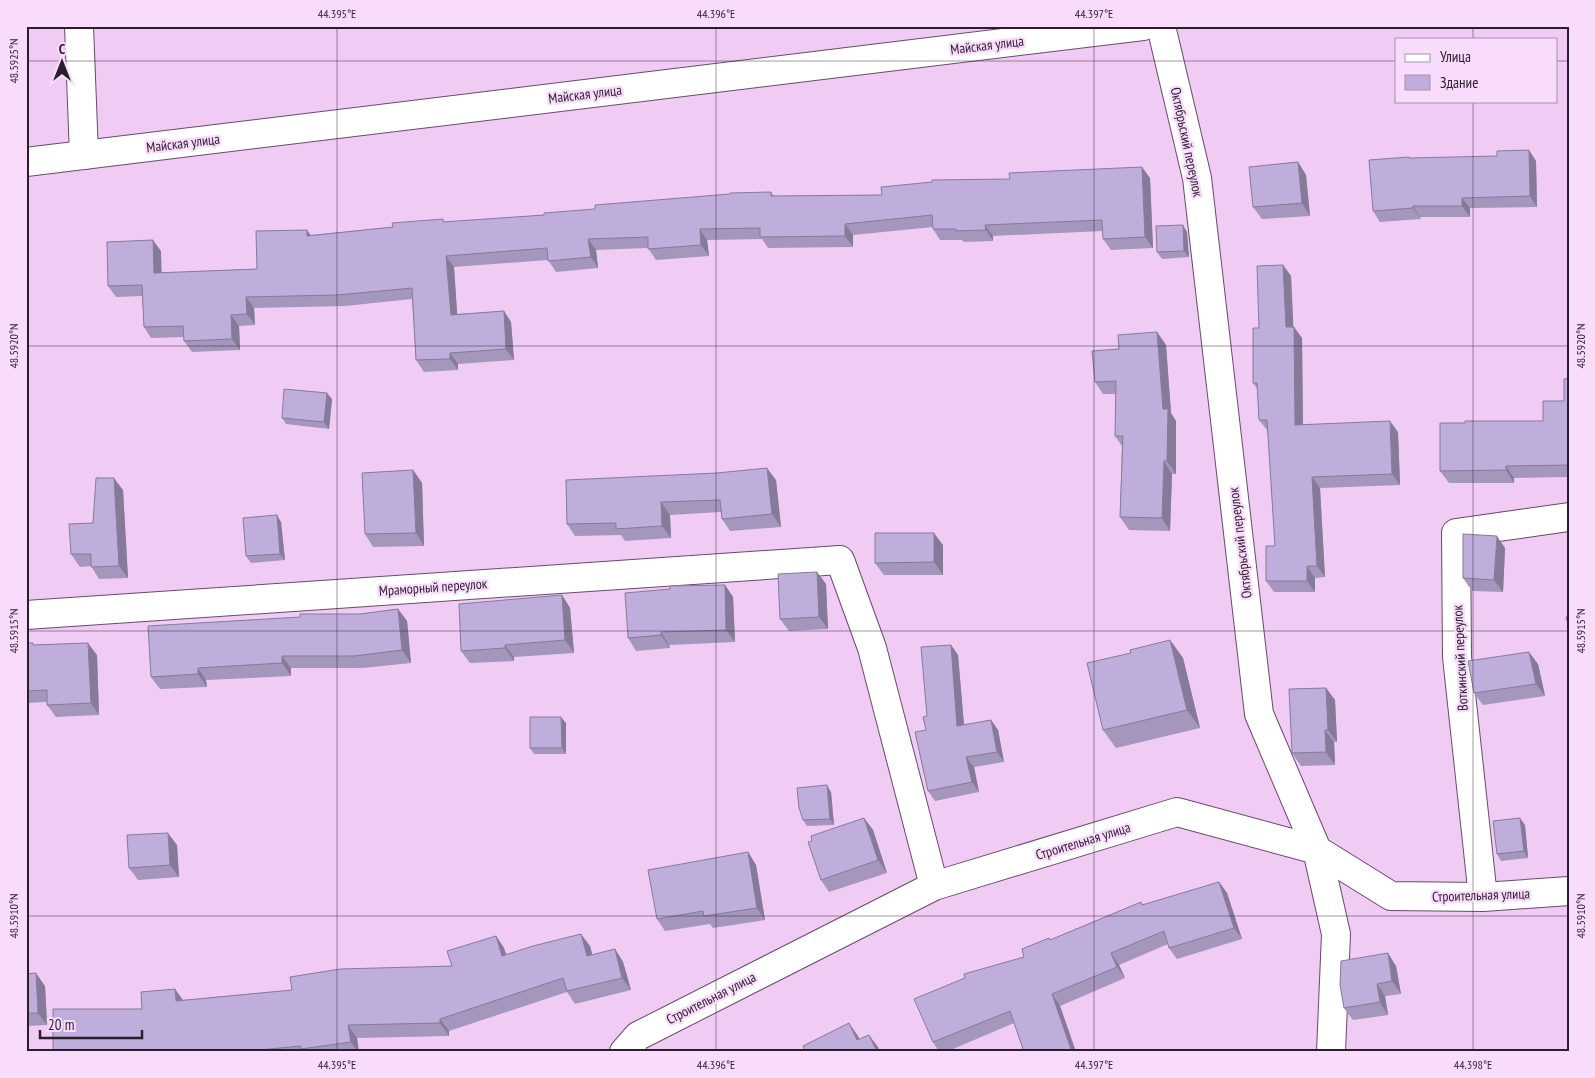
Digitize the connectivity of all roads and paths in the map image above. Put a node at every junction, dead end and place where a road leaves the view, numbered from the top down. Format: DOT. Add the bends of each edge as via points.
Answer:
graph roads {
  1 [pos="79,26"];
  2 [pos="1143,26"];
  3 [pos="1162,26"];
  4 [pos="84,155"];
  5 [pos="26,162"];
  6 [pos="1569,517"];
  7 [pos="26,615"];
  8 [pos="1316,850"];
  9 [pos="934,886"];
  10 [pos="1569,891"];
  11 [pos="1483,896"];
  12 [pos="624,1052"];
  13 [pos="1331,1052"];
  1 -- 4 [label="street"];
  2 -- 4 [label="street, Майская улица"];
  3 -- 8 [label="street, Октябрьский переулок" via="1197,178 1259,714"];
  4 -- 5 [label="street, Майская улица"];
  6 -- 11 [label="street, Воткинский переулок" via="1456,533 1457,657"];
  7 -- 9 [label="street, Мраморный переулок" via="840,560 872,648"];
  8 -- 9 [label="street, Строительная улица" via="1177,812"];
  8 -- 11 [label="street, Строительная улица" via="1392,896"];
  8 -- 13 [label="street, Октябрьский переулок" via="1336,934"];
  9 -- 12 [label="street, Строительная улица" via="638,1036"];
  10 -- 11 [label="street, Строительная улица"];
}
